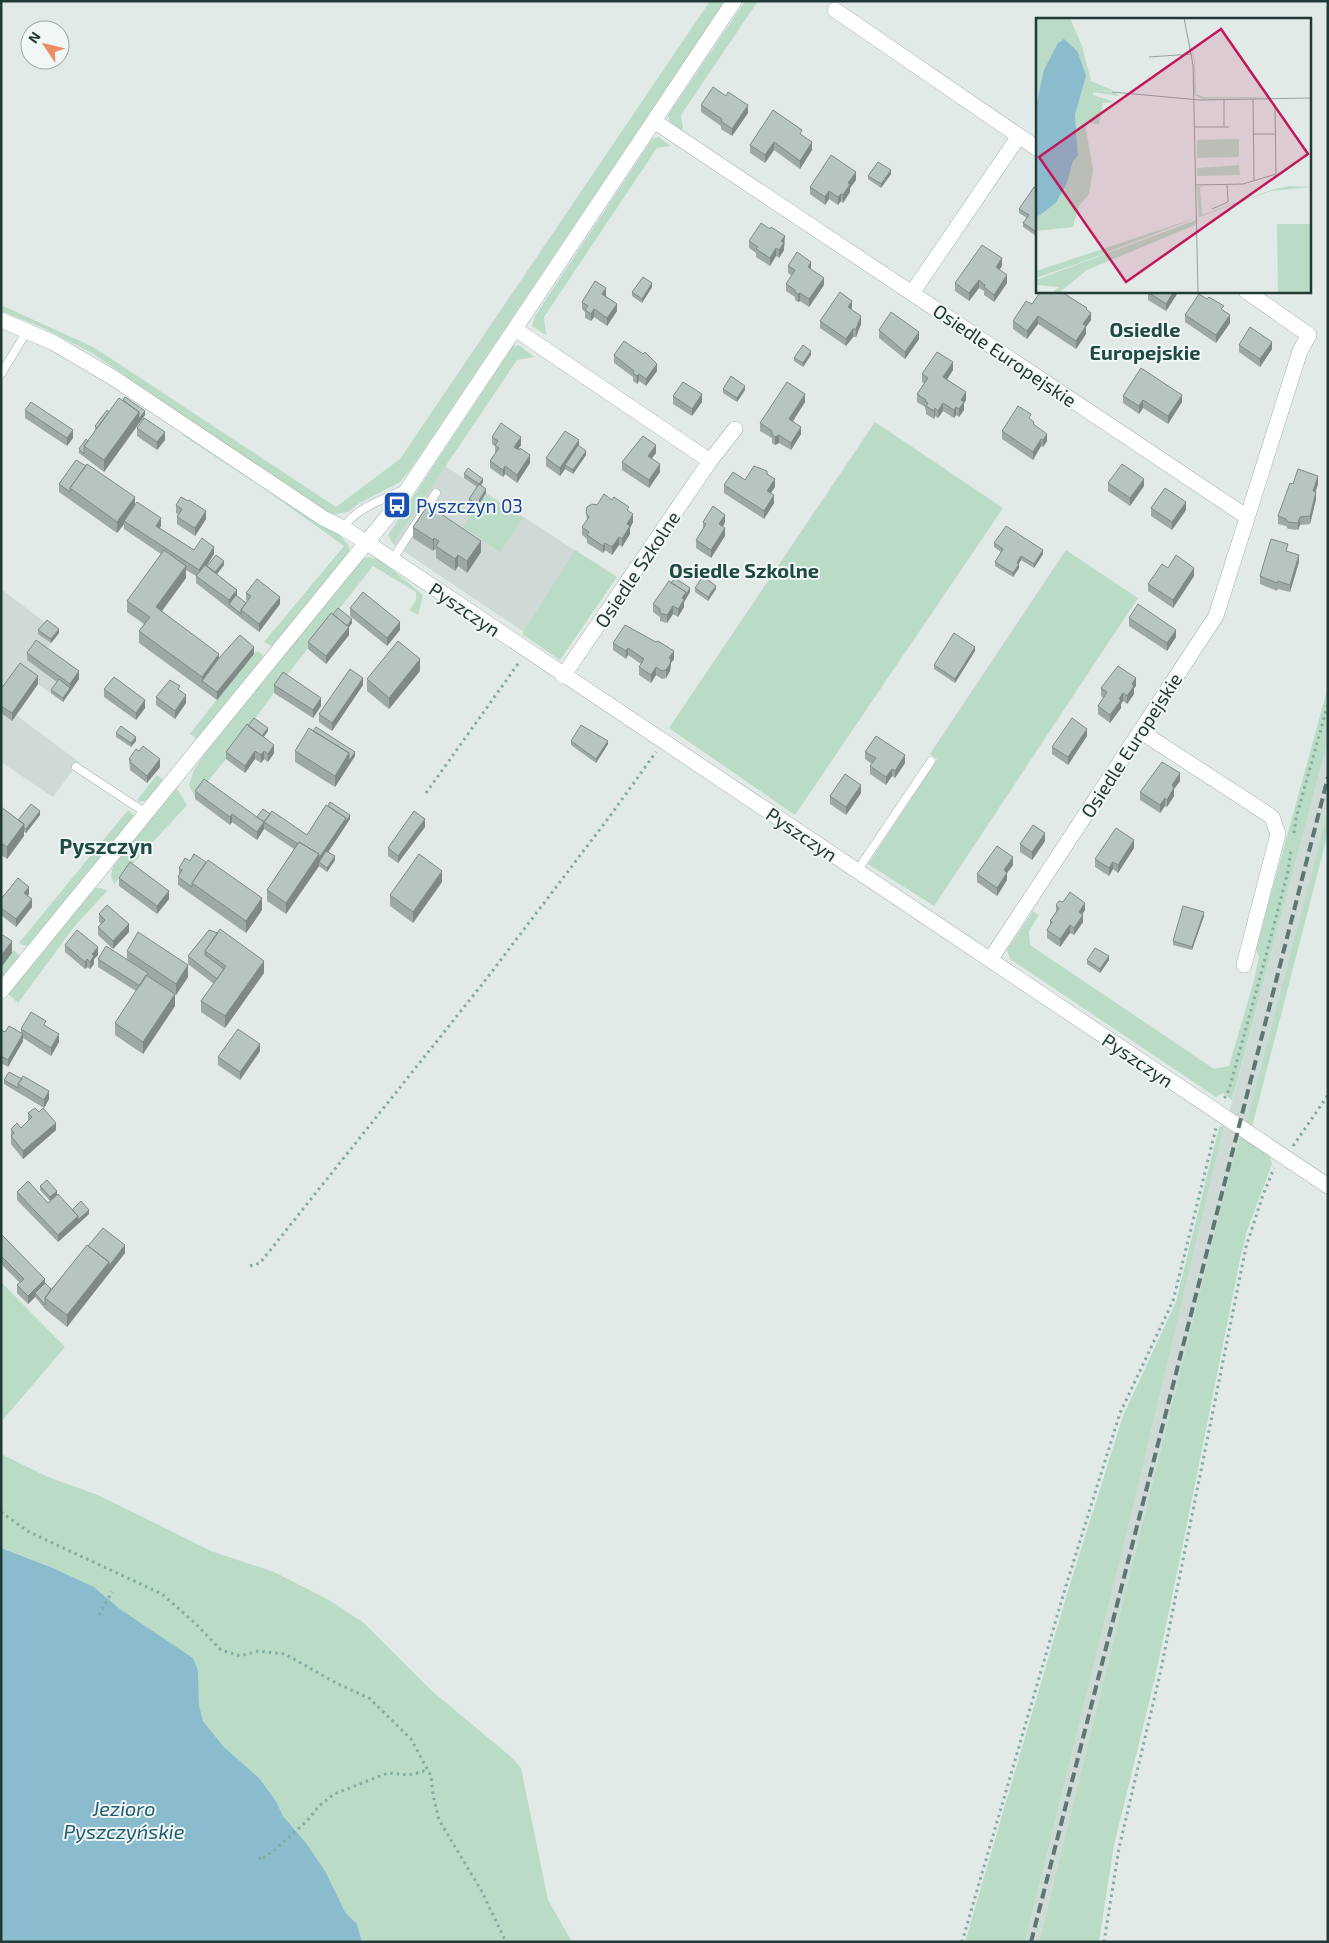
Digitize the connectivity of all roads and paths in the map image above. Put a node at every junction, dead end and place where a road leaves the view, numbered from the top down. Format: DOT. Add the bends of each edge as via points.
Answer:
graph roads {
  1 [pos="734,1"];
  2 [pos="835,10"];
  3 [pos="654,121"];
  4 [pos="1019,136"];
  5 [pos="1036,148"];
  6 [pos="1247,292"];
  7 [pos="912,293"];
  8 [pos="1,320"];
  9 [pos="515,329"];
  10 [pos="27,331"];
  11 [pos="1,374"];
  12 [pos="735,430"];
  13 [pos="710,460"];
  14 [pos="409,488"];
  15 [pos="436,493"];
  16 [pos="1247,517"];
  17 [pos="344,528"];
  18 [pos="366,542"];
  19 [pos="392,560"];
  20 [pos="527,650"];
  21 [pos="563,676"];
  22 [pos="1140,731"];
  23 [pos="663,741"];
  24 [pos="931,761"];
  25 [pos="76,767"];
  26 [pos="426,793"];
  27 [pos="146,813"];
  28 [pos="857,871"];
  29 [pos="990,960"];
  30 [pos="1244,965"];
  31 [pos="1,991"];
  32 [pos="1328,1095"];
  33 [pos="1213,1110"];
  34 [pos="1283,1156"];
  35 [pos="1328,1186"];
  36 [pos="250,1266"];
  37 [pos="1,1512"];
  38 [pos="112,1592"];
  39 [pos="99,1616"];
  40 [pos="428,1770"];
  41 [pos="259,1857"];
  42 [pos="506,1942"];
  43 [pos="962,1942"];
  44 [pos="1104,1942"];
  1 -- 3 [label="street"];
  2 -- 4 [label="street"];
  3 -- 7 [label="street, Osiedle Europejskie"];
  3 -- 9 [label="street"];
  4 -- 5 [label="street"];
  4 -- 7 [label="street, Osiedle Europejskie"];
  6 -- 16 [label="street, Osiedle Europejskie" via="1309,335 1300,351"];
  7 -- 16 [label="street, Osiedle Europejskie"];
  8 -- 10 [label="street, Pyszczyn"];
  9 -- 13 [label="street"];
  9 -- 14 [label="street"];
  10 -- 11 [label="lane"];
  10 -- 17 [label="street, Pyszczyn" via="112,377 323,518"];
  12 -- 13 [label="street, Osiedle Szkolne"];
  13 -- 21 [label="street, Osiedle Szkolne"];
  14 -- 17 [label="lane" via="363,510 348,520"];
  14 -- 18 [label="street"];
  15 -- 19 [label="lane"];
  16 -- 22 [label="street, Osiedle Europejskie" via="1216,616"];
  17 -- 18 [label="street, Pyszczyn"];
  18 -- 19 [label="street, Pyszczyn"];
  18 -- 27 [label="street"];
  19 -- 20 [label="street, Pyszczyn"];
  20 -- 21 [label="street, Pyszczyn"];
  20 -- 26 [label="path"];
  21 -- 23 [label="street, Pyszczyn"];
  22 -- 29 [label="street, Osiedle Europejskie"];
  22 -- 30 [label="street" via="1272,817 1278,834"];
  23 -- 28 [label="street, Pyszczyn"];
  23 -- 36 [label="path" via="484,982 260,1263"];
  24 -- 28 [label="lane"];
  25 -- 27 [label="lane"];
  27 -- 31 [label="street"];
  28 -- 29 [label="street, Pyszczyn"];
  29 -- 33 [label="street, Pyszczyn"];
  32 -- 34 [label="path"];
  33 -- 34 [label="street, Pyszczyn"];
  33 -- 43 [label="path" via="1216,1125 1173,1301 1120,1413 1048,1645"];
  34 -- 35 [label="street, Pyszczyn"];
  34 -- 44 [label="path" via="1263,1195 1246,1247 1160,1674 1119,1848"];
  37 -- 40 [label="path" via="27,1531 162,1594 221,1650 240,1656 258,1651 285,1654 369,1698 411,1739"];
  38 -- 39 [label="path"];
  40 -- 41 [label="path" via="408,1775 388,1773 334,1794 277,1848 261,1860"];
  40 -- 42 [label="path" via="439,1820 481,1890"];
}
